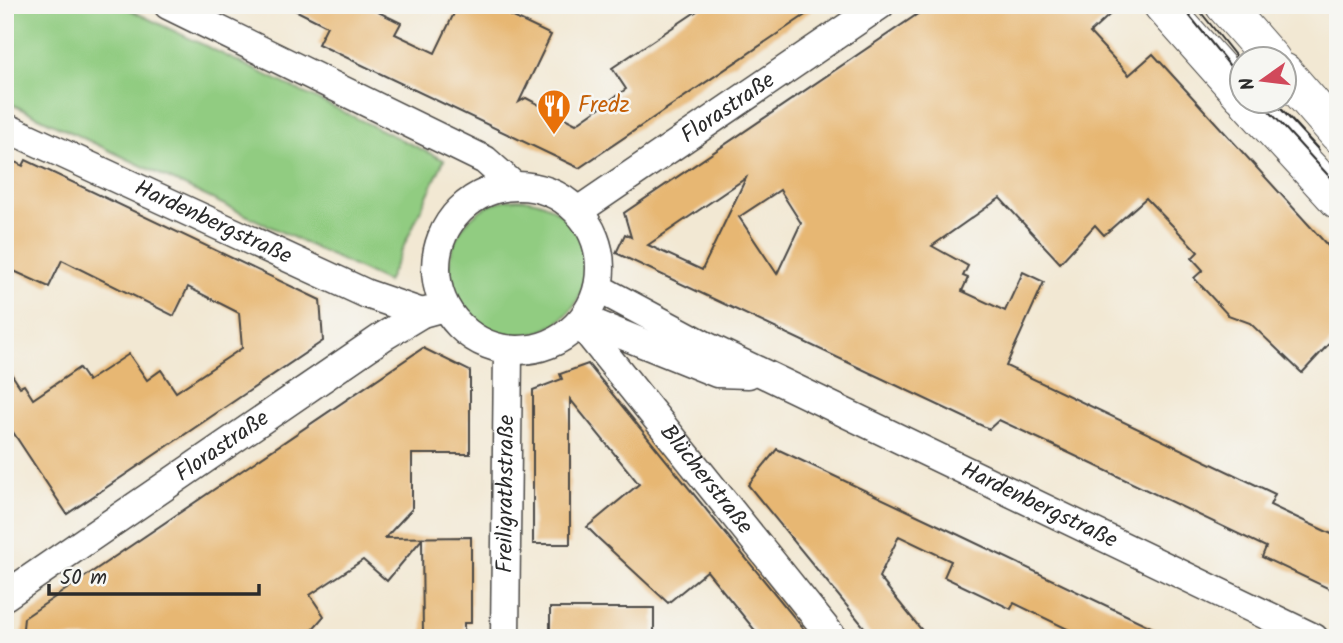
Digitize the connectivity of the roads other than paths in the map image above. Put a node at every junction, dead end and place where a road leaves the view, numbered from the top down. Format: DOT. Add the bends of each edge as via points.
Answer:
graph roads {
  1 [pos="168,5"];
  2 [pos="880,5"];
  3 [pos="1162,5"];
  4 [pos="1224,5"];
  5 [pos="1260,46"];
  6 [pos="1228,80"];
  7 [pos="1298,89"];
  8 [pos="1261,116"];
  9 [pos="5,127"];
  10 [pos="1338,134"];
  11 [pos="513,185"];
  12 [pos="1338,200"];
  13 [pos="578,211"];
  14 [pos="598,288"];
  15 [pos="433,310"];
  16 [pos="581,321"];
  17 [pos="508,351"];
  18 [pos="765,374"];
  19 [pos="5,596"];
  20 [pos="505,638"];
  21 [pos="833,638"];
  22 [pos="1314,638"];
  1 -- 11 [label="street" via="485,160"];
  2 -- 13 [label="street, Florastraße"];
  3 -- 6 [label="main road"];
  4 -- 5 [label="main road"];
  7 -- 10 [label="main road"];
  8 -- 12 [label="main road"];
  9 -- 15 [label="street, Hardenbergstraße" via="367,294"];
  11 -- 13 [label="street, Hardenbergstraße" via="548,192"];
  11 -- 15 [label="street, Hardenbergstraße" via="486,191 462,206 445,227 436,253"];
  13 -- 14 [label="street, Hardenbergstraße" via="598,247"];
  14 -- 16 [label="street, Hardenbergstraße"];
  14 -- 18 [label="street, Hardenbergstraße"];
  15 -- 17 [label="street, Hardenbergstraße" via="482,343"];
  15 -- 19 [label="street, Florastraße" via="384,336"];
  16 -- 17 [label="street, Hardenbergstraße" via="547,345"];
  16 -- 18 [label="street, Hardenbergstraße" via="717,373"];
  16 -- 21 [label="street, Blücherstraße"];
  17 -- 20 [label="street, Freiligrathstraße"];
  18 -- 22 [label="street, Hardenbergstraße"];
}
